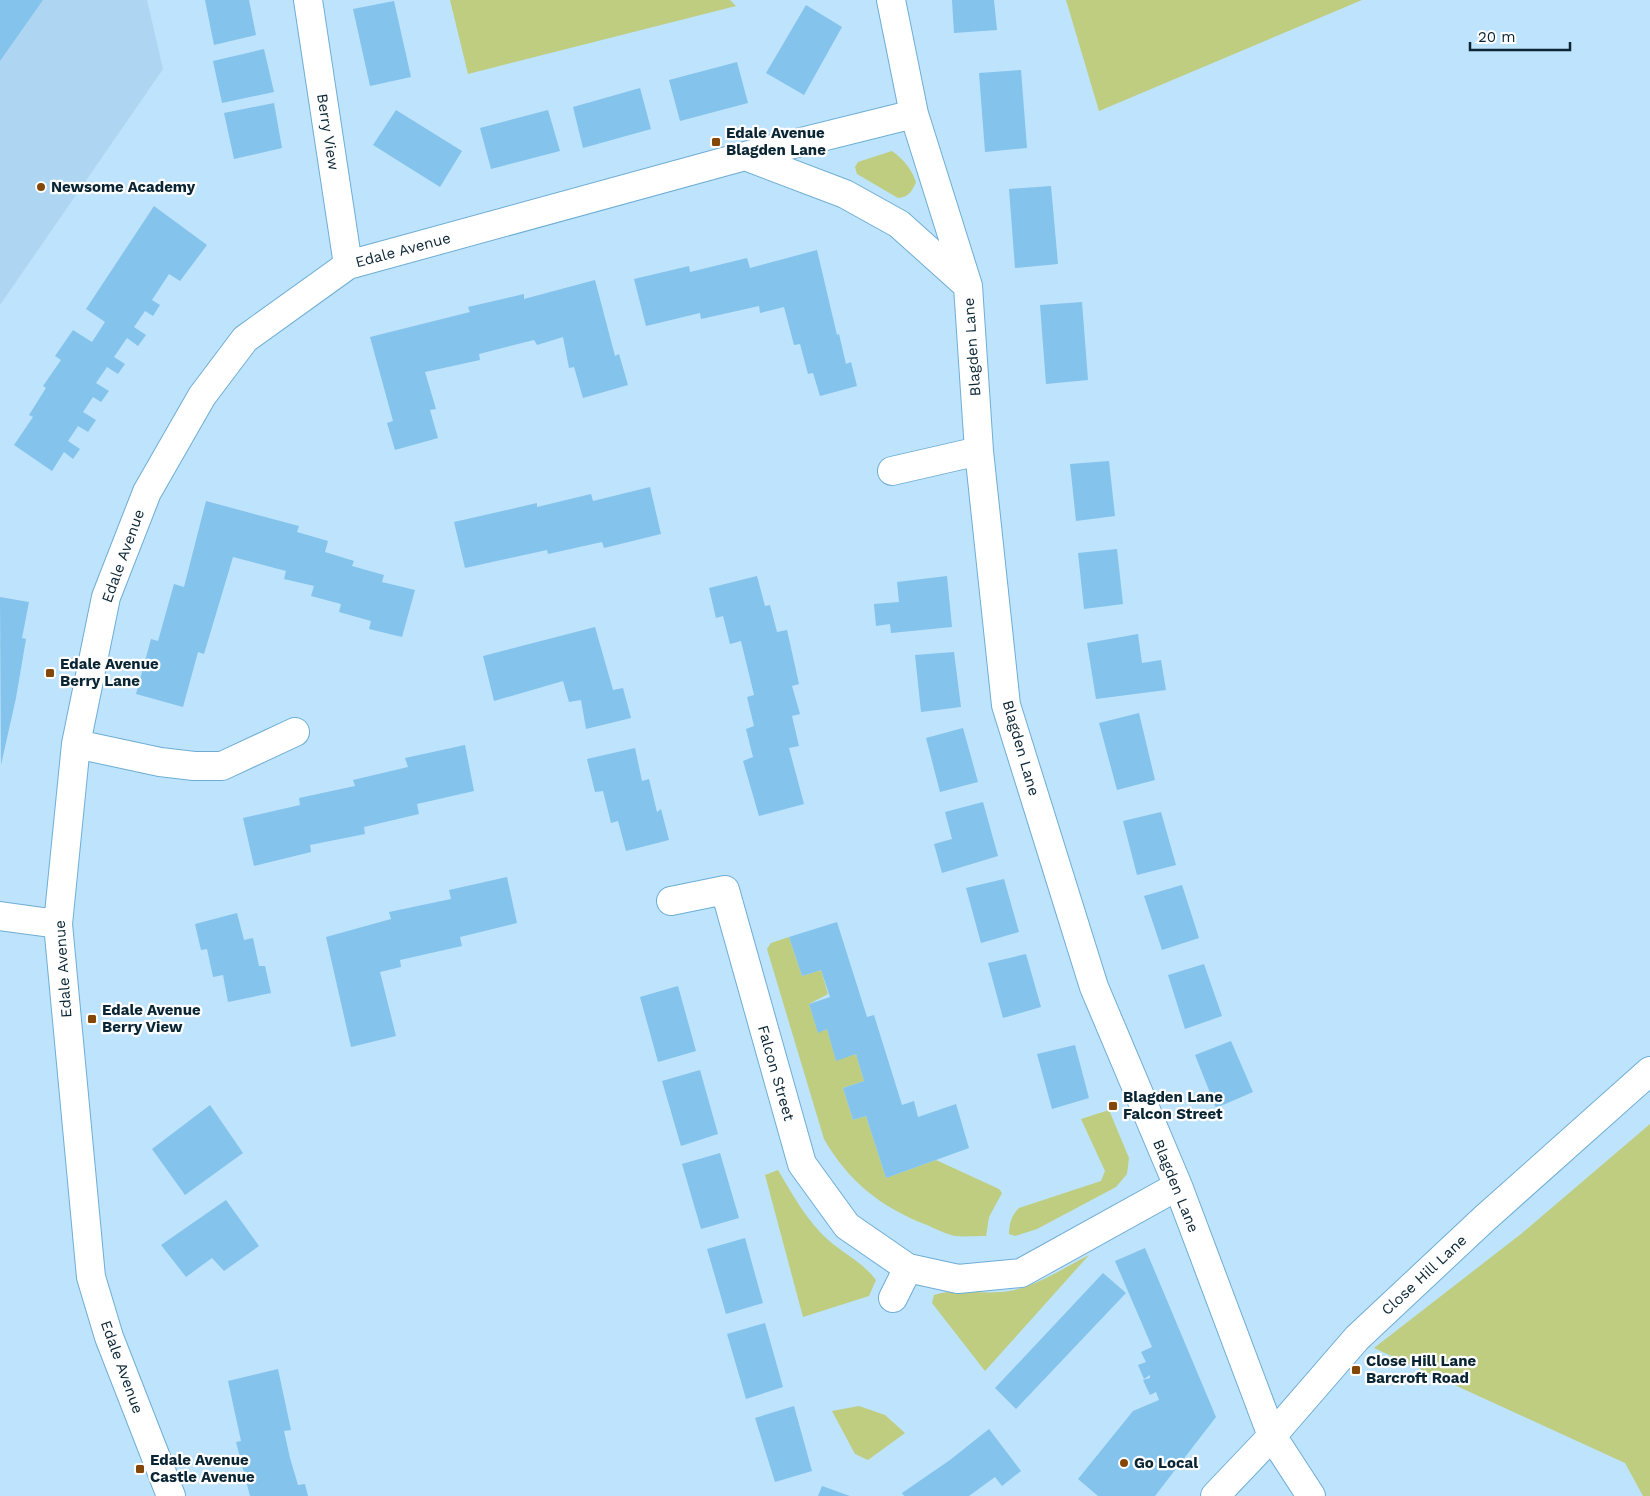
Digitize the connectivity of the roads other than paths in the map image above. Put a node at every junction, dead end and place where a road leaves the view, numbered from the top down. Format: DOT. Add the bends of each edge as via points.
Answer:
graph roads {
  1 [pos="308,0"];
  2 [pos="890,0"];
  3 [pos="914,114"];
  4 [pos="745,156"];
  5 [pos="348,265"];
  6 [pos="968,286"];
  7 [pos="979,450"];
  8 [pos="892,471"];
  9 [pos="295,732"];
  10 [pos="76,744"];
  11 [pos="671,901"];
  12 [pos="0,916"];
  13 [pos="58,924"];
  14 [pos="1650,1070"];
  15 [pos="1178,1186"];
  16 [pos="908,1268"];
  17 [pos="893,1298"];
  18 [pos="1272,1436"];
  19 [pos="172,1496"];
  20 [pos="1215,1496"];
  21 [pos="1311,1496"];
  1 -- 5 [label="street, Berry View"];
  2 -- 3 [label="street, Blagden Lane"];
  3 -- 4 [label="street, Edale Avenue"];
  3 -- 6 [label="street, Blagden Lane"];
  4 -- 5 [label="street, Edale Avenue"];
  4 -- 6 [label="street" via="844,194 899,224"];
  5 -- 10 [label="street, Edale Avenue" via="245,340 202,396 147,492 106,597"];
  6 -- 7 [label="street, Blagden Lane"];
  7 -- 8 [label="street"];
  7 -- 15 [label="street, Blagden Lane" via="1006,705 1094,987"];
  9 -- 10 [label="street" via="222,766 160,762"];
  10 -- 13 [label="street, Edale Avenue"];
  11 -- 16 [label="street, Falcon Street" via="725,890 802,1164 846,1226"];
  12 -- 13 [label="street"];
  13 -- 19 [label="street, Edale Avenue" via="91,1276 109,1336"];
  14 -- 18 [label="street, Close Hill Lane" via="1357,1338"];
  15 -- 16 [label="street, Falcon Street" via="1021,1273 958,1279"];
  15 -- 18 [label="street, Blagden Lane"];
  16 -- 17 [label="street"];
  18 -- 20 [label="street, Close Hill Lane"];
  18 -- 21 [label="street, Blagden Lane"];
}
